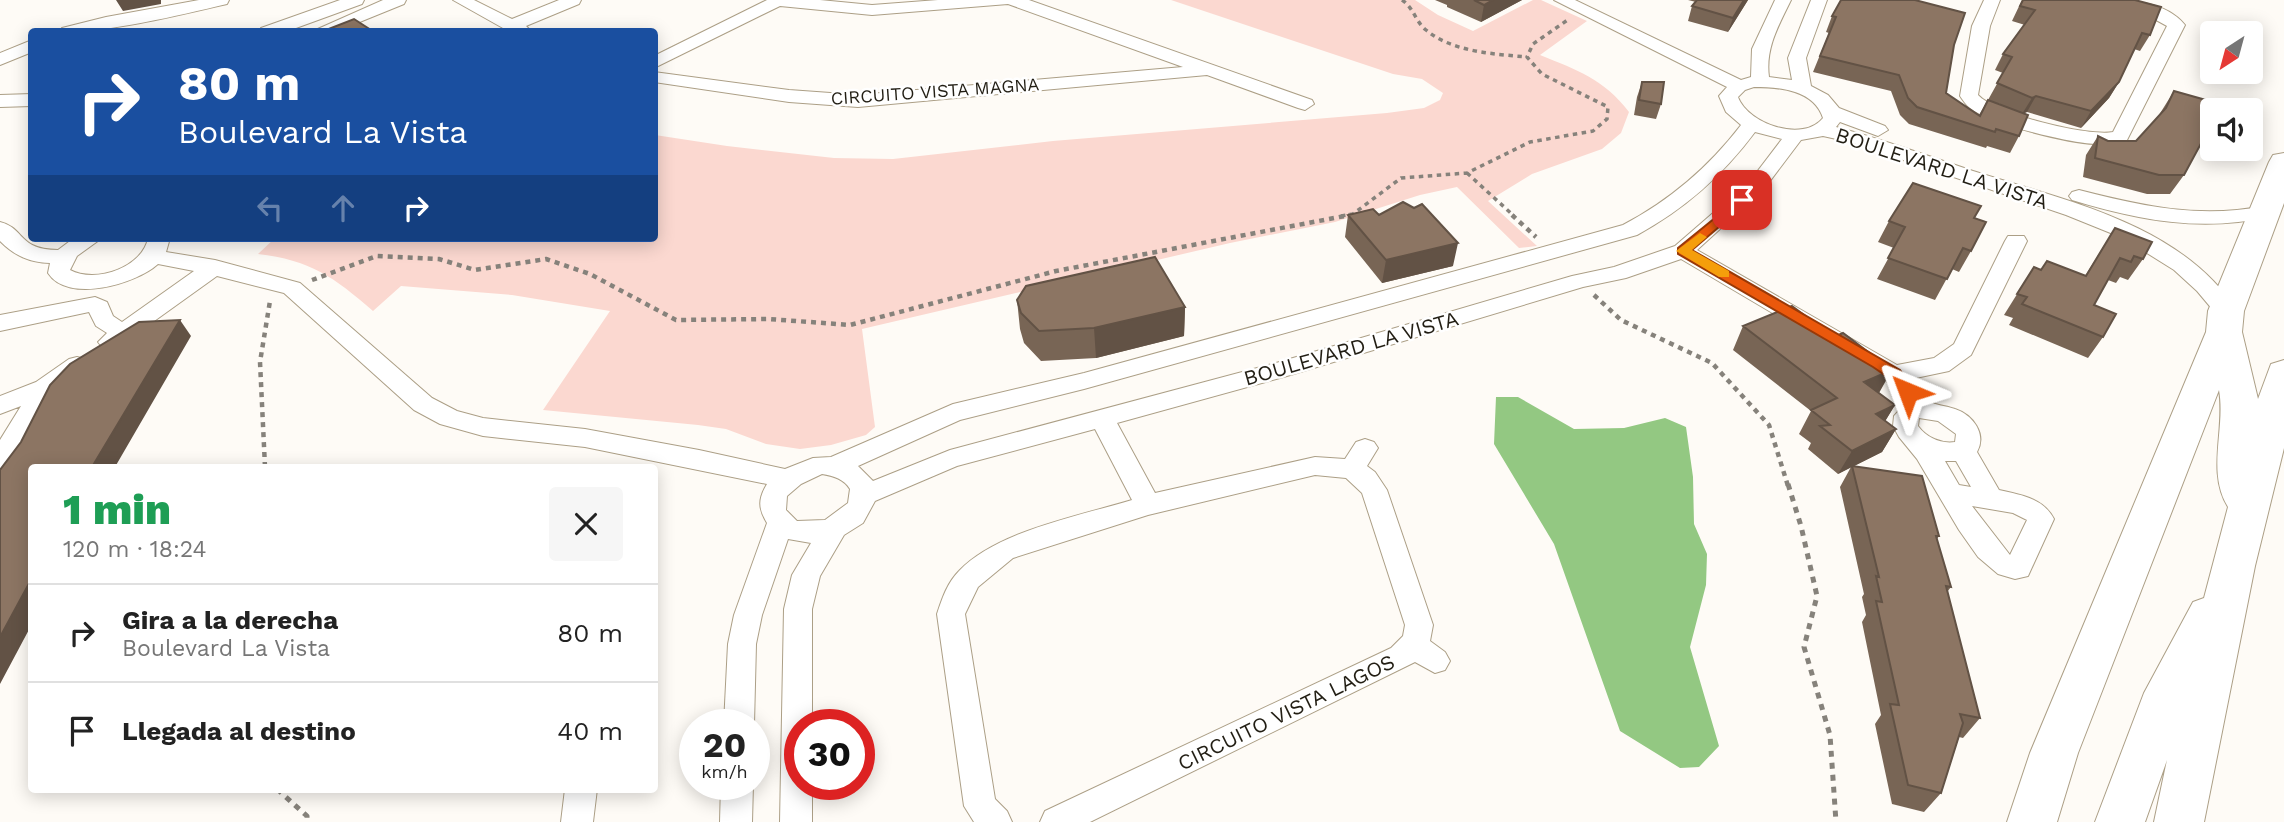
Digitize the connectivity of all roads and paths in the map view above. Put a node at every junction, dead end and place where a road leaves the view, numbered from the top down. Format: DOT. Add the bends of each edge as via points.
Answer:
graph roads {
  1 [pos="221,0"];
  2 [pos="356,0"];
  3 [pos="398,0"];
  4 [pos="461,0"];
  5 [pos="573,0"];
  6 [pos="779,0"];
  7 [pos="1004,0"];
  8 [pos="1013,0"];
  9 [pos="1402,0"];
  10 [pos="1562,0"];
  11 [pos="1783,0"];
  12 [pos="1819,0"];
  13 [pos="1992,0"];
  14 [pos="2106,0"];
  15 [pos="1572,17"];
  16 [pos="83,28"];
  17 [pos="278,28"];
  18 [pos="329,28"];
  19 [pos="519,28"];
  20 [pos="28,47"];
  21 [pos="1147,50"];
  22 [pos="1527,57"];
  23 [pos="0,60"];
  24 [pos="658,61"];
  25 [pos="1206,70"];
  26 [pos="1134,75"];
  27 [pos="658,77"];
  28 [pos="1761,82"];
  29 [pos="1739,86"];
  30 [pos="1802,89"];
  31 [pos="0,100"];
  32 [pos="28,100"];
  33 [pos="1305,104"];
  34 [pos="1827,121"];
  35 [pos="1751,124"];
  36 [pos="1795,135"];
  37 [pos="2284,162"];
  38 [pos="1467,173"];
  39 [pos="2065,200"];
  40 [pos="2264,212"];
  41 [pos="2178,217"];
  42 [pos="0,228"];
  43 [pos="1531,232"];
  44 [pos="2016,241"];
  45 [pos="156,247"];
  46 [pos="66,248"];
  47 [pos="2162,250"];
  48 [pos="1683,251"];
  49 [pos="215,267"];
  50 [pos="330,272"];
  51 [pos="1465,276"];
  52 [pos="270,302"];
  53 [pos="1603,304"];
  54 [pos="1493,307"];
  55 [pos="2225,322"];
  56 [pos="0,323"];
  57 [pos="126,331"];
  58 [pos="2284,373"];
  59 [pos="1894,374"];
  60 [pos="46,388"];
  61 [pos="0,405"];
  62 [pos="1920,410"];
  63 [pos="1101,416"];
  64 [pos="1920,443"];
  65 [pos="1963,450"];
  66 [pos="0,461"];
  67 [pos="265,464"];
  68 [pos="834,466"];
  69 [pos="786,479"];
  70 [pos="864,495"];
  71 [pos="1950,495"];
  72 [pos="1992,501"];
  73 [pos="1148,505"];
  74 [pos="2245,521"];
  75 [pos="780,523"];
  76 [pos="834,528"];
  77 [pos="2233,566"];
  78 [pos="740,709"];
  79 [pos="281,793"];
  80 [pos="580,793"];
  81 [pos="737,800"];
  82 [pos="307,822"];
  83 [pos="577,822"];
  84 [pos="736,822"];
  85 [pos="796,822"];
  86 [pos="996,822"];
  87 [pos="1056,822"];
  88 [pos="1836,822"];
  89 [pos="2032,822"];
  90 [pos="2120,822"];
  91 [pos="2179,822"];
  1 -- 16 [label="street"];
  2 -- 17 [label="street"];
  3 -- 18 [label="street"];
  4 -- 19 [label="street"];
  5 -- 19 [label="street"];
  6 -- 7 [label="street" via="872,10"];
  6 -- 24 [label="street"];
  8 -- 21 [label="street, CIRCUITO VISTA MAGNA"];
  9 -- 22 [label="path" via="1413,6 1424,28 1452,43"];
  10 -- 29 [label="street"];
  11 -- 28 [label="street" via="1759,50"];
  12 -- 30 [label="street" via="1797,58"];
  13 -- 14 [label="street" via="1975,24 1969,96 1989,111 2107,141 2120,136 2176,25 2157,13"];
  15 -- 22 [label="path" via="1533,44"];
  20 -- 23 [label="street"];
  21 -- 25 [label="street, CIRCUITO VISTA MAGNA"];
  21 -- 26 [label="street" via="1135,62"];
  22 -- 38 [label="path" via="1532,66 1594,96 1608,107 1606,119 1593,131 1530,142"];
  25 -- 26 [label="street, CIRCUITO VISTA MAGNA"];
  25 -- 33 [label="street, CIRCUITO VISTA MAGNA"];
  26 -- 27 [label="street, CIRCUITO VISTA MAGNA" via="858,101"];
  28 -- 29 [label="street"];
  28 -- 30 [label="street"];
  29 -- 35 [label="street" via="1728,96 1728,103"];
  30 -- 34 [label="street" via="1821,100"];
  31 -- 32 [label="street"];
  34 -- 36 [label="street"];
  34 -- 39 [label="street, BOULEVARD LA VISTA" via="1856,138"];
  35 -- 36 [label="street"];
  35 -- 51 [label="street, BOULEVARD LA VISTA" via="1704,181 1655,218 1630,230"];
  36 -- 48 [label="street, BOULEVARD LA VISTA" via="1758,185"];
  37 -- 40 [label="highway"];
  38 -- 43 [label="path"];
  38 -- 50 [label="path" via="1401,178 1353,214 1056,271 850,325 769,319 676,320 590,274 546,259 475,270 439,259 377,256"];
  39 -- 41 [label="street"];
  39 -- 47 [label="street"];
  40 -- 41 [label="street" via="2226,219"];
  40 -- 55 [label="highway"];
  41 -- 47 [label="street" via="2154,227"];
  42 -- 46 [label="street" via="22,252 32,256"];
  44 -- 59 [label="street" via="1963,349 1941,365"];
  45 -- 46 [label="street" via="127,273 92,282 65,279 59,273"];
  45 -- 49 [label="street"];
  47 -- 55 [label="street" via="2193,272"];
  48 -- 54 [label="street, BOULEVARD LA VISTA"];
  48 -- 59 [label="street"];
  49 -- 57 [label="street"];
  49 -- 69 [label="street" via="292,288 423,404 449,418 483,427 585,438"];
  51 -- 54 [label="street"];
  51 -- 68 [label="street, BOULEVARD LA VISTA" via="953,413"];
  52 -- 67 [label="path" via="260,374"];
  53 -- 88 [label="path" via="1621,320 1712,363 1769,425 1801,526 1817,596 1804,647 1830,735"];
  54 -- 63 [label="street, BOULEVARD LA VISTA"];
  55 -- 74 [label="highway" via="2238,387 2237,456"];
  55 -- 89 [label="highway" via="2054,753"];
  56 -- 57 [label="street" via="95,304 101,320"];
  57 -- 60 [label="street"];
  58 -- 74 [label="highway"];
  59 -- 62 [label="street"];
  60 -- 61 [label="street"];
  60 -- 66 [label="street"];
  62 -- 64 [label="street" via="1906,416 1905,422"];
  62 -- 65 [label="street" via="1942,413 1962,424 1970,439"];
  63 -- 70 [label="street, BOULEVARD LA VISTA" via="950,459"];
  63 -- 73 [label="street"];
  64 -- 65 [label="street" via="1943,452"];
  64 -- 71 [label="street"];
  65 -- 72 [label="street"];
  68 -- 69 [label="street" via="809,467"];
  68 -- 70 [label="street" via="856,475"];
  69 -- 75 [label="street" via="772,501"];
  70 -- 76 [label="street" via="855,514"];
  71 -- 72 [label="street"];
  71 -- 72 [label="street" via="1997,559 2018,568 2041,516 2024,506"];
  73 -- 86 [label="street, CIRCUITO VISTA LAGOS" via="1004,550 968,579 957,596 951,614 981,806"];
  73 -- 87 [label="street, CIRCUITO VISTA LAGOS" via="1358,459 1374,490 1425,653 1401,657"];
  74 -- 77 [label="highway"];
  75 -- 76 [label="street" via="804,533"];
  75 -- 78 [label="street" via="748,615"];
  76 -- 85 [label="street" via="806,575 798,609"];
  77 -- 90 [label="highway" via="2168,693"];
  77 -- 91 [label="highway"];
  79 -- 82 [label="path" via="307,816"];
  80 -- 83 [label="street"];
  81 -- 84 [label="street"];
}
